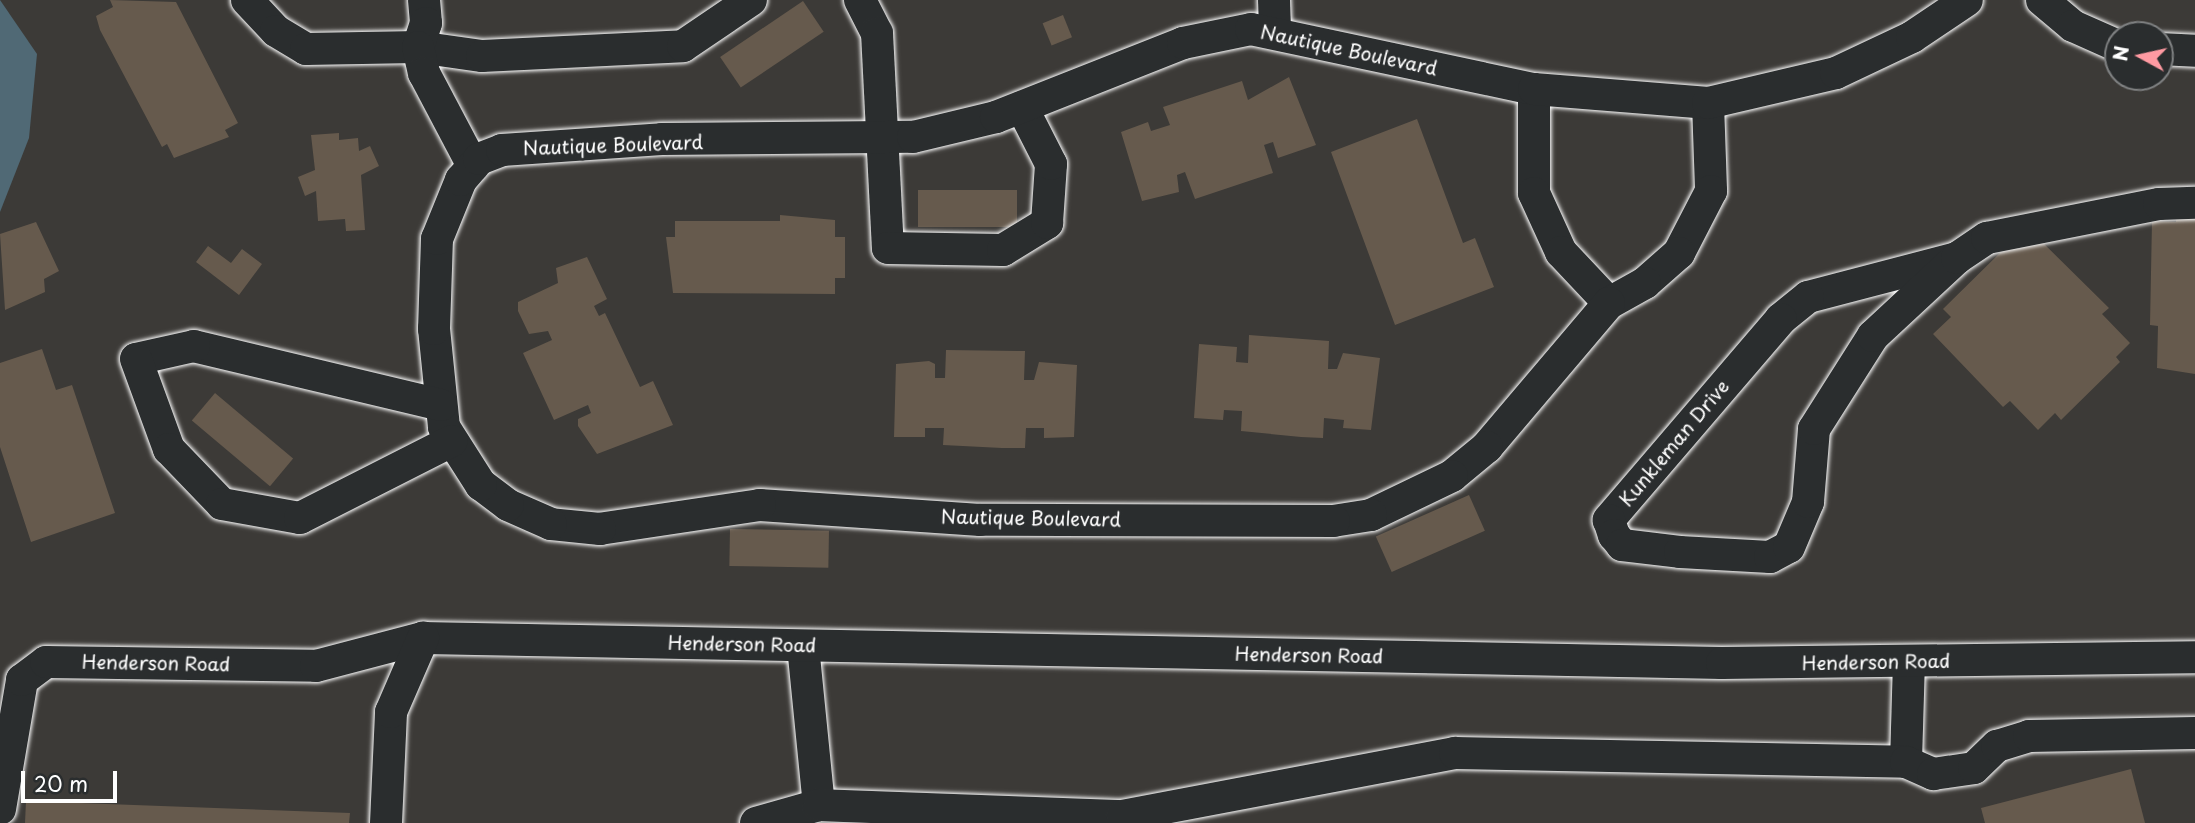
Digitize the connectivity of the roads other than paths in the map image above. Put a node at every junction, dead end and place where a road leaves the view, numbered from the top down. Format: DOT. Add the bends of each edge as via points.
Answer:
graph roads {
  1 [pos="247,0"];
  2 [pos="424,0"];
  3 [pos="751,0"];
  4 [pos="860,0"];
  5 [pos="1275,0"];
  6 [pos="1968,0"];
  7 [pos="2042,0"];
  8 [pos="1275,32"];
  9 [pos="2104,40"];
  10 [pos="418,47"];
  11 [pos="1534,89"];
  12 [pos="1707,103"];
  13 [pos="1022,107"];
  14 [pos="888,140"];
  15 [pos="473,166"];
  16 [pos="2195,203"];
  17 [pos="1957,258"];
  18 [pos="1609,303"];
  19 [pos="441,405"];
  20 [pos="452,441"];
  21 [pos="423,638"];
  22 [pos="803,646"];
  23 [pos="2195,657"];
  24 [pos="1909,662"];
  25 [pos="2195,733"];
  26 [pos="1906,762"];
  27 [pos="819,805"];
  28 [pos="0,809"];
  29 [pos="386,823"];
  30 [pos="756,823"];
  1 -- 10 [label="street" via="276,31 306,49"];
  2 -- 10 [label="street" via="426,23"];
  3 -- 10 [label="street" via="683,46 482,55"];
  4 -- 14 [label="street" via="877,33"];
  5 -- 8 [label="street"];
  6 -- 12 [label="street, Nautique Boulevard" via="1912,37 1836,73"];
  7 -- 9 [label="street" via="2073,26"];
  8 -- 11 [label="street, Nautique Boulevard"];
  8 -- 13 [label="street, Nautique Boulevard" via="1251,30 1183,43"];
  10 -- 15 [label="street" via="438,104"];
  11 -- 12 [label="street, Nautique Boulevard"];
  11 -- 18 [label="street" via="1534,193 1561,252"];
  12 -- 18 [label="street, Nautique Boulevard" via="1711,191 1696,224 1663,270"];
  13 -- 14 [label="street, Nautique Boulevard" via="958,130"];
  13 -- 14 [label="street" via="1051,164 1047,223 1003,250 888,248"];
  14 -- 15 [label="street, Nautique Boulevard" via="541,144 502,150"];
  15 -- 19 [label="street, Nautique Boulevard" via="445,206 437,239 434,329"];
  16 -- 17 [label="street, Kunkleman Drive" via="2159,204 1987,238"];
  17 -- 17 [label="street, Kunkleman Drive" via="1808,297 1773,328 1609,520 1622,545 1770,557 1789,547 1808,502 1814,429 1872,336"];
  18 -- 20 [label="street, Nautique Boulevard" via="1487,447 1452,476 1371,515 1334,521 981,520 760,505 600,529 551,524 508,505 481,485"];
  19 -- 20 [label="street, Nautique Boulevard"];
  19 -- 20 [label="street" via="194,346 136,359 169,449 222,504 300,518"];
  21 -- 22 [label="street, Henderson Road"];
  21 -- 28 [label="street, Henderson Road" via="316,666 46,662 22,680"];
  21 -- 29 [label="street" via="391,712"];
  22 -- 24 [label="street, Henderson Road"];
  22 -- 27 [label="street"];
  23 -- 24 [label="street, Henderson Road"];
  24 -- 26 [label="street"];
  25 -- 26 [label="street" via="2029,736 1997,746 1974,768 1933,774"];
  26 -- 27 [label="street" via="1455,753 1122,816"];
  27 -- 30 [label="street"];
}
